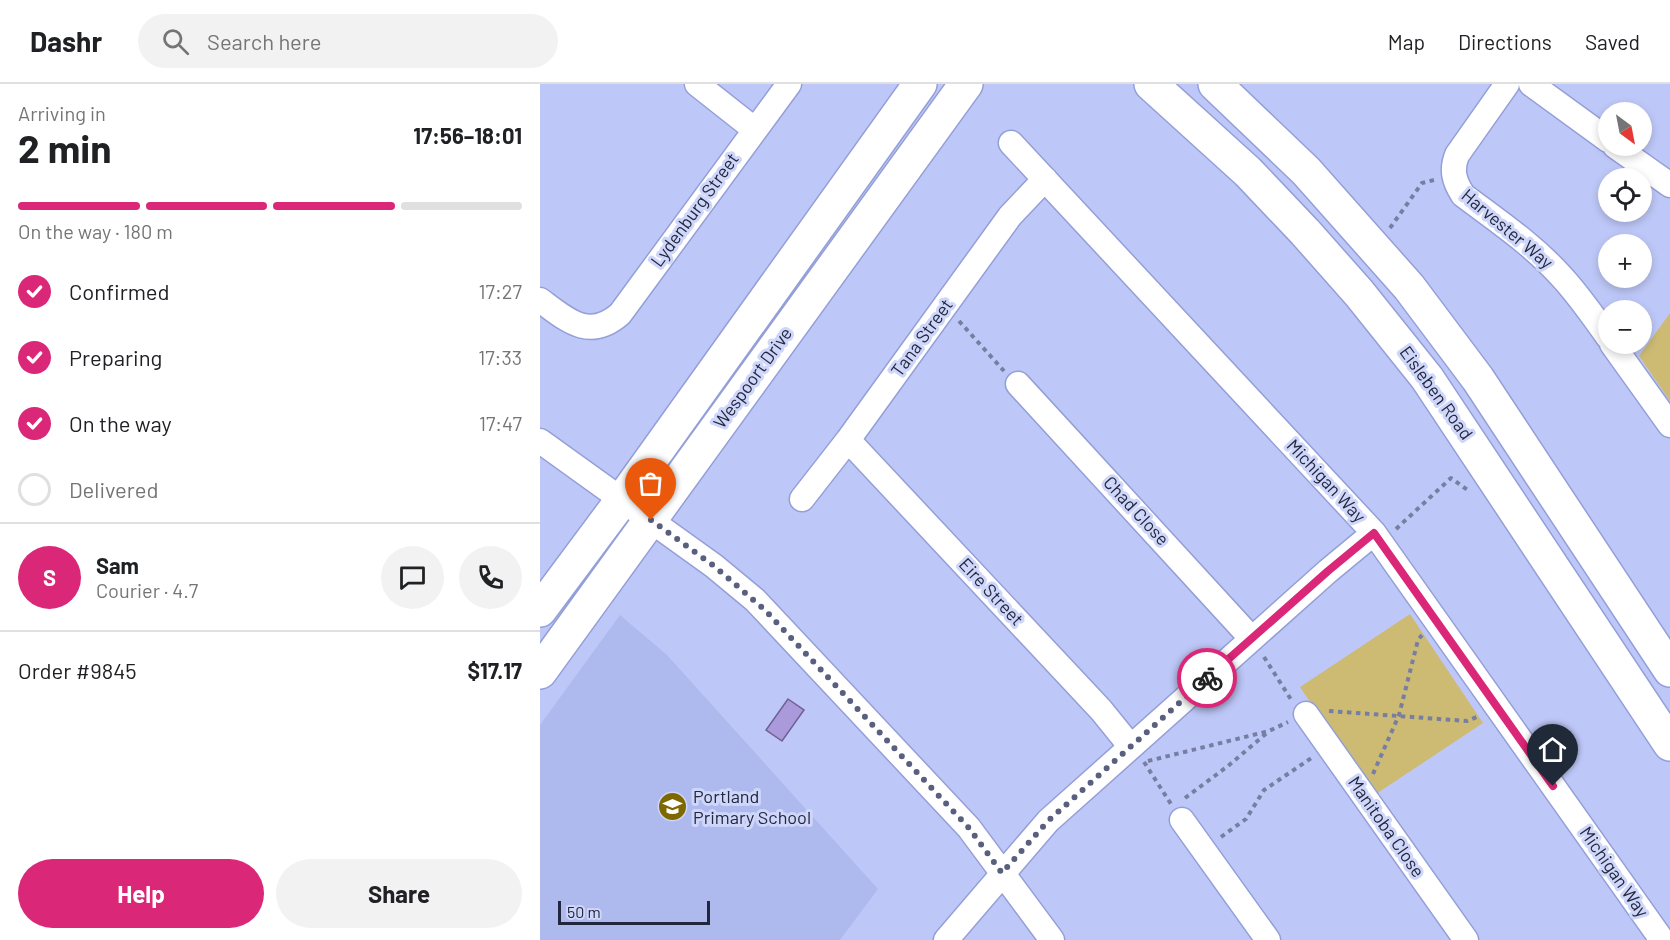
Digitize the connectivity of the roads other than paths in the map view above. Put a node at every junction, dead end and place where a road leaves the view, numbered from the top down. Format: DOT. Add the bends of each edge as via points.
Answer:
graph roads {
  1 [pos="697,84"];
  2 [pos="789,84"];
  3 [pos="920,84"];
  4 [pos="966,84"];
  5 [pos="1151,84"];
  6 [pos="1215,84"];
  7 [pos="1507,84"];
  8 [pos="1531,84"];
  9 [pos="754,129"];
  10 [pos="1598,133"];
  11 [pos="1011,143"];
  12 [pos="1629,156"];
  13 [pos="1044,179"];
  14 [pos="1670,185"];
  15 [pos="540,300"];
  16 [pos="1598,323"];
  17 [pos="1619,354"];
  18 [pos="1018,384"];
  19 [pos="1670,425"];
  20 [pos="848,440"];
  21 [pos="540,441"];
  22 [pos="622,500"];
  23 [pos="802,500"];
  24 [pos="651,520"];
  25 [pos="1377,537"];
  26 [pos="540,610"];
  27 [pos="1252,639"];
  28 [pos="1670,670"];
  29 [pos="540,672"];
  30 [pos="1306,714"];
  31 [pos="1670,744"];
  32 [pos="1137,754"];
  33 [pos="1178,813"];
  34 [pos="1002,873"];
  35 [pos="946,940"];
  36 [pos="1052,940"];
  37 [pos="1268,940"];
  38 [pos="1466,940"];
  39 [pos="1662,940"];
  1 -- 9 [label="street"];
  2 -- 9 [label="street, Lydenburg Street"];
  3 -- 22 [label="main road, Wespoort Drive"];
  4 -- 24 [label="main road, Wespoort Drive"];
  5 -- 31 [label="main road, Eisleben Road" via="1248,172 1305,231 1427,378"];
  6 -- 28 [label="main road" via="1306,171 1444,332"];
  7 -- 16 [label="street, Harvester Way" via="1457,155 1453,175 1456,185 1463,195 1541,256"];
  8 -- 10 [label="street"];
  9 -- 15 [label="street, Lydenburg Street" via="620,314 606,324 585,327"];
  11 -- 13 [label="street, Michigan Way"];
  12 -- 14 [label="street"];
  13 -- 20 [label="street, Tana Street" via="1010,216"];
  13 -- 25 [label="street, Michigan Way"];
  17 -- 19 [label="street"];
  18 -- 27 [label="street, Chad Close"];
  20 -- 23 [label="street, Tana Street"];
  20 -- 32 [label="street, Eire Street"];
  21 -- 22 [label="street"];
  22 -- 24 [label="street"];
  22 -- 26 [label="main road, Wespoort Drive"];
  24 -- 29 [label="main road, Wespoort Drive"];
  24 -- 34 [label="street" via="735,583 769,614 969,828"];
  25 -- 27 [label="street" via="1328,571"];
  25 -- 39 [label="street, Michigan Way"];
  27 -- 32 [label="street"];
  30 -- 38 [label="street, Manitoba Close"];
  32 -- 34 [label="street" via="1048,821"];
  33 -- 37 [label="street"];
  34 -- 35 [label="street"];
  34 -- 36 [label="street"];
}
